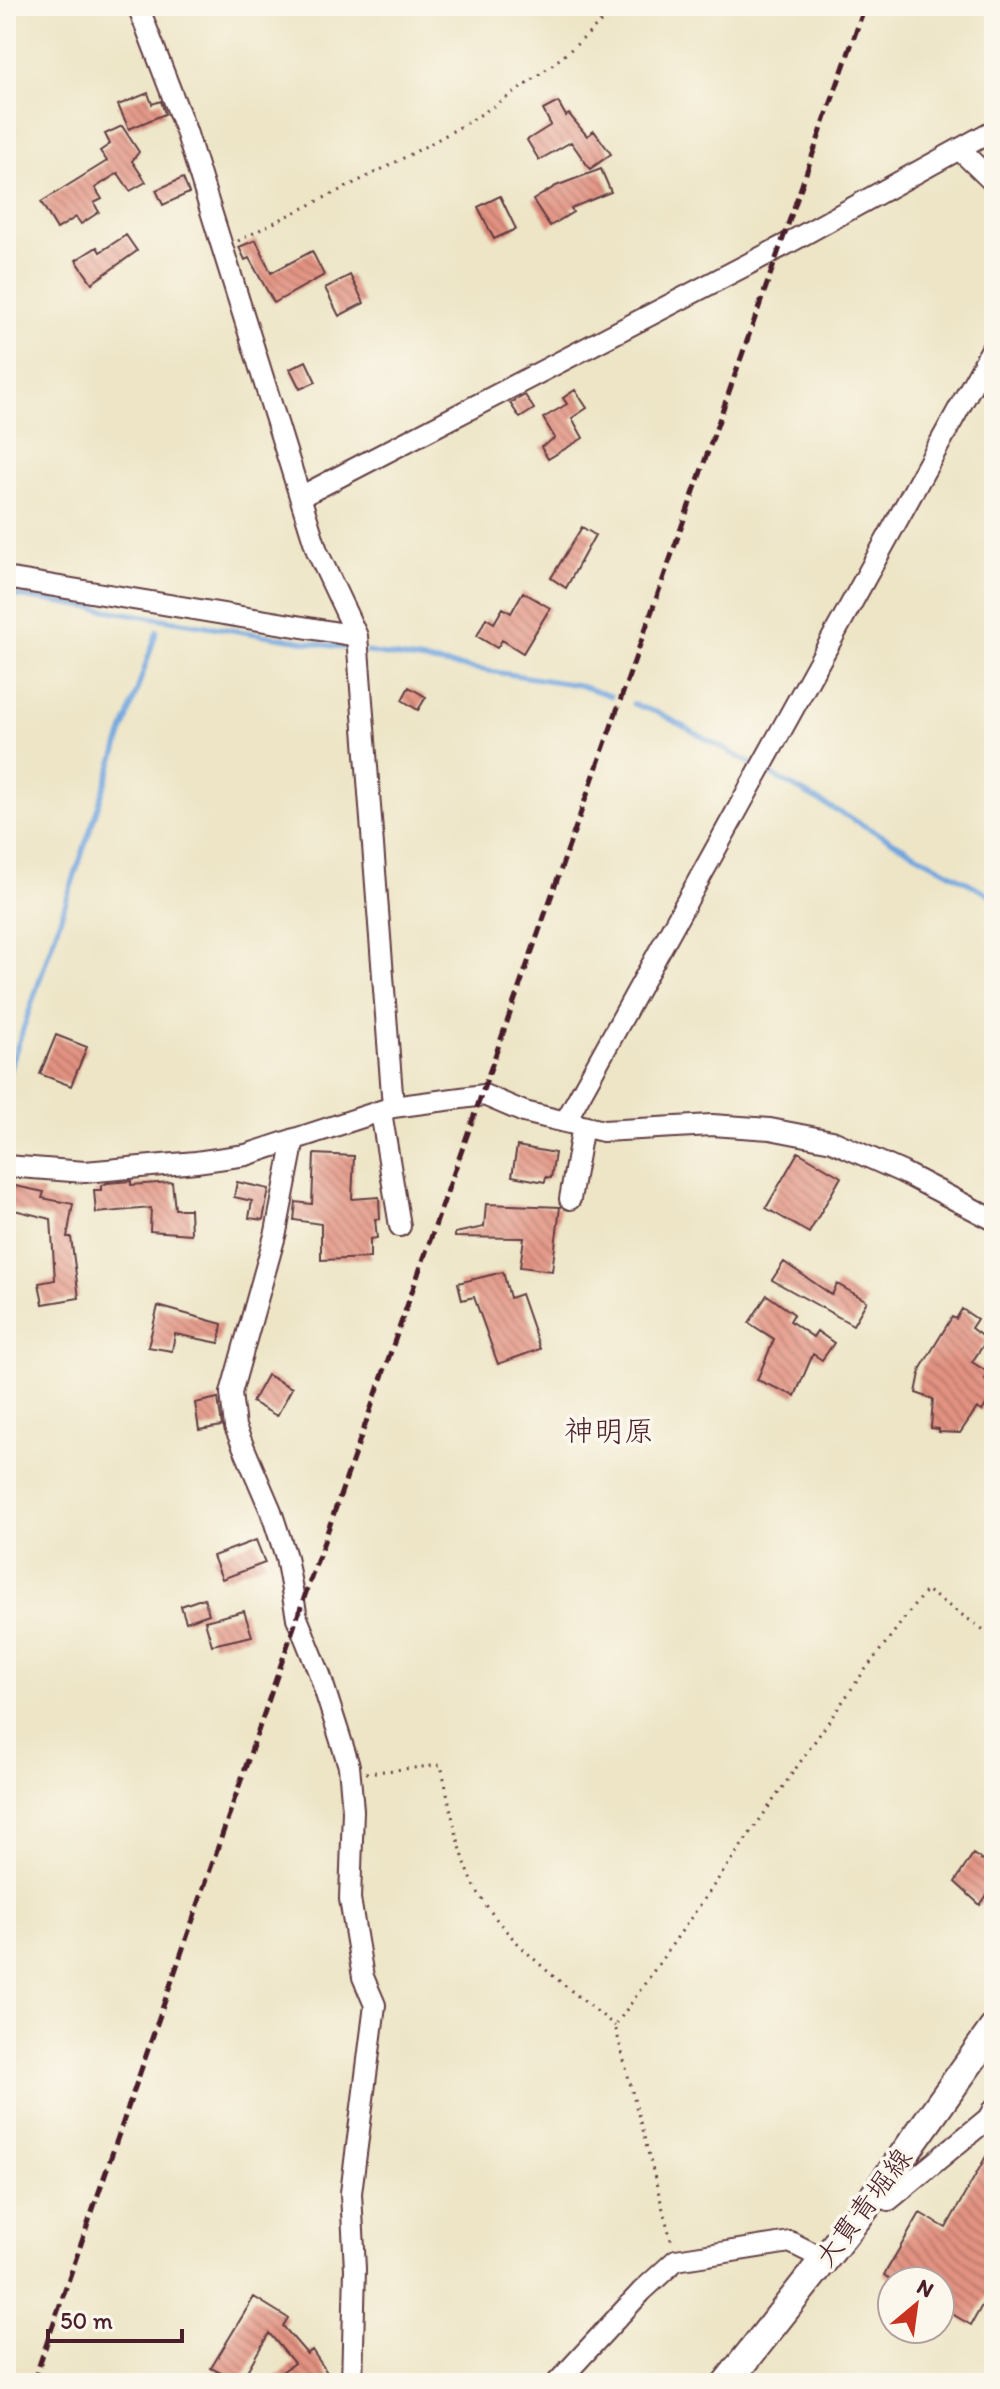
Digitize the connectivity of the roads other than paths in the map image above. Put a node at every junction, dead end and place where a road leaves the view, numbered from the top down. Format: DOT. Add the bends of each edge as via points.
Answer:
graph roads {
  1 [pos="138,6"];
  2 [pos="994,130"];
  3 [pos="960,150"];
  4 [pos="994,183"];
  5 [pos="994,345"];
  6 [pos="300,497"];
  7 [pos="6,578"];
  8 [pos="357,636"];
  9 [pos="387,1109"];
  10 [pos="574,1124"];
  11 [pos="294,1139"];
  12 [pos="6,1166"];
  13 [pos="570,1199"];
  14 [pos="994,1220"];
  15 [pos="400,1226"];
  16 [pos="994,2028"];
  17 [pos="994,2109"];
  18 [pos="875,2195"];
  19 [pos="824,2259"];
  20 [pos="352,2383"];
  21 [pos="557,2383"];
  22 [pos="727,2383"];
  1 -- 6 [label="street" via="186,131"];
  2 -- 3 [label="street"];
  3 -- 4 [label="street"];
  3 -- 6 [label="street"];
  5 -- 10 [label="street"];
  6 -- 8 [label="street" via="317,551"];
  7 -- 8 [label="street"];
  8 -- 9 [label="street"];
  9 -- 10 [label="street" via="484,1095"];
  9 -- 11 [label="street"];
  9 -- 15 [label="street"];
  10 -- 13 [label="street"];
  10 -- 14 [label="street" via="603,1131 741,1127 832,1141"];
  11 -- 12 [label="street" via="246,1155 143,1168 85,1172"];
  11 -- 20 [label="street" via="276,1232 231,1393 235,1427 271,1511 297,1618 350,1775 350,1899 363,1977 375,2005 351,2193 356,2290"];
  16 -- 18 [label="main road, 大貫青堀線"];
  17 -- 18 [label="street" via="916,2181 889,2200"];
  18 -- 19 [label="main road, 大貫青堀線"];
  19 -- 21 [label="street" via="790,2242 676,2260"];
  19 -- 22 [label="main road, 大貫青堀線"];
}
